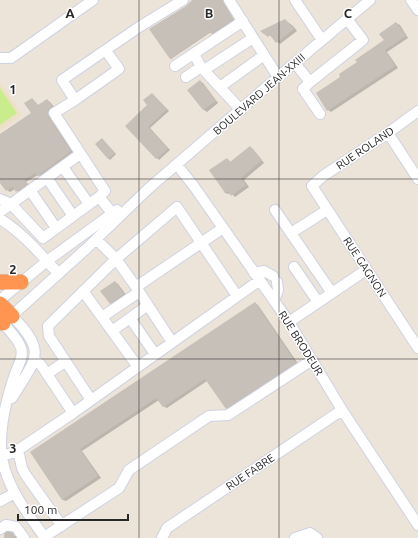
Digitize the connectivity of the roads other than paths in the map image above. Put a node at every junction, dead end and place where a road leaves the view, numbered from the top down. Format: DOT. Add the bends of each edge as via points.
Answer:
graph roads {
  1 [pos="93,0"];
  2 [pos="183,0"];
  3 [pos="229,0"];
  4 [pos="295,0"];
  5 [pos="370,0"];
  6 [pos="410,0"];
  7 [pos="418,10"];
  8 [pos="347,19"];
  9 [pos="243,21"];
  10 [pos="253,38"];
  11 [pos="322,40"];
  12 [pos="106,51"];
  13 [pos="194,54"];
  14 [pos="264,55"];
  15 [pos="0,58"];
  16 [pos="295,63"];
  17 [pos="175,66"];
  18 [pos="203,68"];
  19 [pos="186,77"];
  20 [pos="278,77"];
  21 [pos="310,82"];
  22 [pos="220,87"];
  23 [pos="75,100"];
  24 [pos="241,110"];
  25 [pos="418,111"];
  26 [pos="320,114"];
  27 [pos="388,133"];
  28 [pos="80,154"];
  29 [pos="177,165"];
  30 [pos="63,166"];
  31 [pos="47,178"];
  32 [pos="418,179"];
  33 [pos="312,186"];
  34 [pos="30,190"];
  35 [pos="98,197"];
  36 [pos="0,199"];
  37 [pos="10,204"];
  38 [pos="88,204"];
  39 [pos="275,210"];
  40 [pos="327,210"];
  41 [pos="0,212"];
  42 [pos="73,216"];
  43 [pos="114,216"];
  44 [pos="0,219"];
  45 [pos="56,228"];
  46 [pos="222,228"];
  47 [pos="291,233"];
  48 [pos="96,239"];
  49 [pos="201,242"];
  50 [pos="116,259"];
  51 [pos="47,261"];
  52 [pos="294,267"];
  53 [pos="366,270"];
  54 [pos="58,273"];
  55 [pos="257,276"];
  56 [pos="0,282"];
  57 [pos="21,282"];
  58 [pos="137,290"];
  59 [pos="83,291"];
  60 [pos="332,293"];
  61 [pos="237,296"];
  62 [pos="0,300"];
  63 [pos="274,300"];
  64 [pos="318,302"];
  65 [pos="0,304"];
  66 [pos="148,305"];
  67 [pos="102,318"];
  68 [pos="130,318"];
  69 [pos="4,321"];
  70 [pos="289,322"];
  71 [pos="112,330"];
  72 [pos="172,342"];
  73 [pos="418,348"];
  74 [pos="155,354"];
  75 [pos="34,360"];
  76 [pos="312,360"];
  77 [pos="66,361"];
  78 [pos="138,367"];
  79 [pos="47,374"];
  80 [pos="91,400"];
  81 [pos="3,408"];
  82 [pos="342,410"];
  83 [pos="73,413"];
  84 [pos="0,437"];
  85 [pos="18,450"];
  86 [pos="2,456"];
  87 [pos="15,493"];
  88 [pos="0,501"];
  89 [pos="34,522"];
  90 [pos="418,525"];
  91 [pos="62,526"];
  92 [pos="11,532"];
  93 [pos="45,538"];
  94 [pos="162,538"];
  95 [pos="295,538"];
  96 [pos="316,538"];
  1 -- 15 [label="street" via="11,58"];
  2 -- 12 [label="street"];
  3 -- 9 [label="street"];
  4 -- 11 [label="street"];
  5 -- 8 [label="street, BOULEVARD JEAN-XXIII"];
  6 -- 7 [label="street"];
  8 -- 11 [label="street, BOULEVARD JEAN-XXIII"];
  8 -- 21 [label="street" via="363,40"];
  9 -- 10 [label="street"];
  9 -- 13 [label="street"];
  10 -- 14 [label="street"];
  10 -- 18 [label="street"];
  11 -- 16 [label="street, BOULEVARD JEAN-XXIII"];
  12 -- 23 [label="street" via="119,69"];
  12 -- 23 [label="street" via="62,80"];
  13 -- 17 [label="street"];
  13 -- 18 [label="street"];
  14 -- 20 [label="street"];
  14 -- 22 [label="street"];
  16 -- 20 [label="street, BOULEVARD JEAN-XXIII"];
  16 -- 21 [label="street"];
  18 -- 19 [label="street"];
  18 -- 22 [label="street"];
  20 -- 24 [label="street, BOULEVARD JEAN-XXIII"];
  21 -- 26 [label="street" via="303,89"];
  22 -- 24 [label="street"];
  23 -- 28 [label="street" via="54,113"];
  24 -- 29 [label="street, BOULEVARD JEAN-XXIII"];
  25 -- 27 [label="street, RUE ROLAND"];
  27 -- 32 [label="street"];
  27 -- 33 [label="street, RUE ROLAND"];
  28 -- 30 [label="street"];
  28 -- 35 [label="street" via="105,191"];
  29 -- 43 [label="street, BOULEVARD JEAN-XXIII"];
  29 -- 46 [label="street, RUE BRODEUR"];
  30 -- 31 [label="street"];
  30 -- 38 [label="street"];
  31 -- 34 [label="street"];
  31 -- 42 [label="street"];
  33 -- 40 [label="street, RUE GAGNON"];
  34 -- 37 [label="street"];
  34 -- 45 [label="street"];
  35 -- 38 [label="street"];
  35 -- 43 [label="street"];
  36 -- 37 [label="street"];
  37 -- 41 [label="street"];
  37 -- 45 [label="street" via="43,238"];
  38 -- 42 [label="street"];
  39 -- 47 [label="street"];
  40 -- 47 [label="street"];
  40 -- 53 [label="street, RUE GAGNON"];
  42 -- 45 [label="street"];
  43 -- 48 [label="street, BOULEVARD JEAN-XXIII"];
  43 -- 51 [label="street, BOULEVARD JEAN-XXIII"];
  44 -- 51 [label="street" via="24,237"];
  46 -- 49 [label="street"];
  46 -- 55 [label="street, RUE BRODEUR"];
  47 -- 60 [label="street"];
  48 -- 50 [label="street"];
  48 -- 54 [label="street, BOULEVARD JEAN-XXIII"];
  49 -- 50 [label="street" via="177,207"];
  49 -- 58 [label="street"];
  49 -- 61 [label="street"];
  50 -- 58 [label="street"];
  50 -- 59 [label="street"];
  51 -- 54 [label="street"];
  51 -- 57 [label="street, BOULEVARD JEAN-XXIII"];
  52 -- 64 [label="street"];
  53 -- 60 [label="street"];
  53 -- 73 [label="street, RUE GAGNON"];
  54 -- 69 [label="street, BOULEVARD JEAN-XXIII"];
  55 -- 61 [label="street"];
  55 -- 63 [label="street, RUE BRODEUR"];
  55 -- 63 [label="street" via="264,271 275,279 278,290"];
  56 -- 57 [label="highway"];
  57 -- 62 [label="street, BOULEVARD JEAN-XXIII"];
  58 -- 66 [label="street"];
  58 -- 67 [label="street"];
  59 -- 67 [label="street"];
  59 -- 77 [label="street" via="48,326 49,336"];
  60 -- 64 [label="street"];
  61 -- 72 [label="street"];
  63 -- 70 [label="street, RUE BRODEUR"];
  64 -- 70 [label="street"];
  65 -- 69 [label="highway"];
  66 -- 68 [label="street"];
  66 -- 72 [label="street"];
  67 -- 71 [label="street"];
  68 -- 71 [label="street"];
  68 -- 74 [label="street"];
  69 -- 75 [label="street" via="28,332 35,348"];
  69 -- 81 [label="street" via="17,341 22,357"];
  70 -- 76 [label="street, RUE BRODEUR"];
  71 -- 78 [label="street"];
  72 -- 74 [label="street"];
  74 -- 78 [label="street"];
  75 -- 79 [label="street"];
  75 -- 81 [label="street"];
  76 -- 82 [label="street, RUE BRODEUR"];
  76 -- 91 [label="street" via="228,415 209,416 129,470 119,488"];
  77 -- 79 [label="street"];
  77 -- 80 [label="street"];
  78 -- 80 [label="street"];
  79 -- 83 [label="street"];
  80 -- 83 [label="street"];
  81 -- 84 [label="street"];
  82 -- 90 [label="street, RUE BRODEUR"];
  82 -- 94 [label="street, RUE FABRE" via="167,528"];
  83 -- 85 [label="street"];
  84 -- 86 [label="street"];
  85 -- 86 [label="street"];
  85 -- 91 [label="street" via="24,474"];
  86 -- 87 [label="street"];
  87 -- 88 [label="street"];
  87 -- 89 [label="street"];
  89 -- 92 [label="street"];
  89 -- 93 [label="street"];
  91 -- 93 [label="street"];
  95 -- 96 [label="street" via="310,533"];
}
